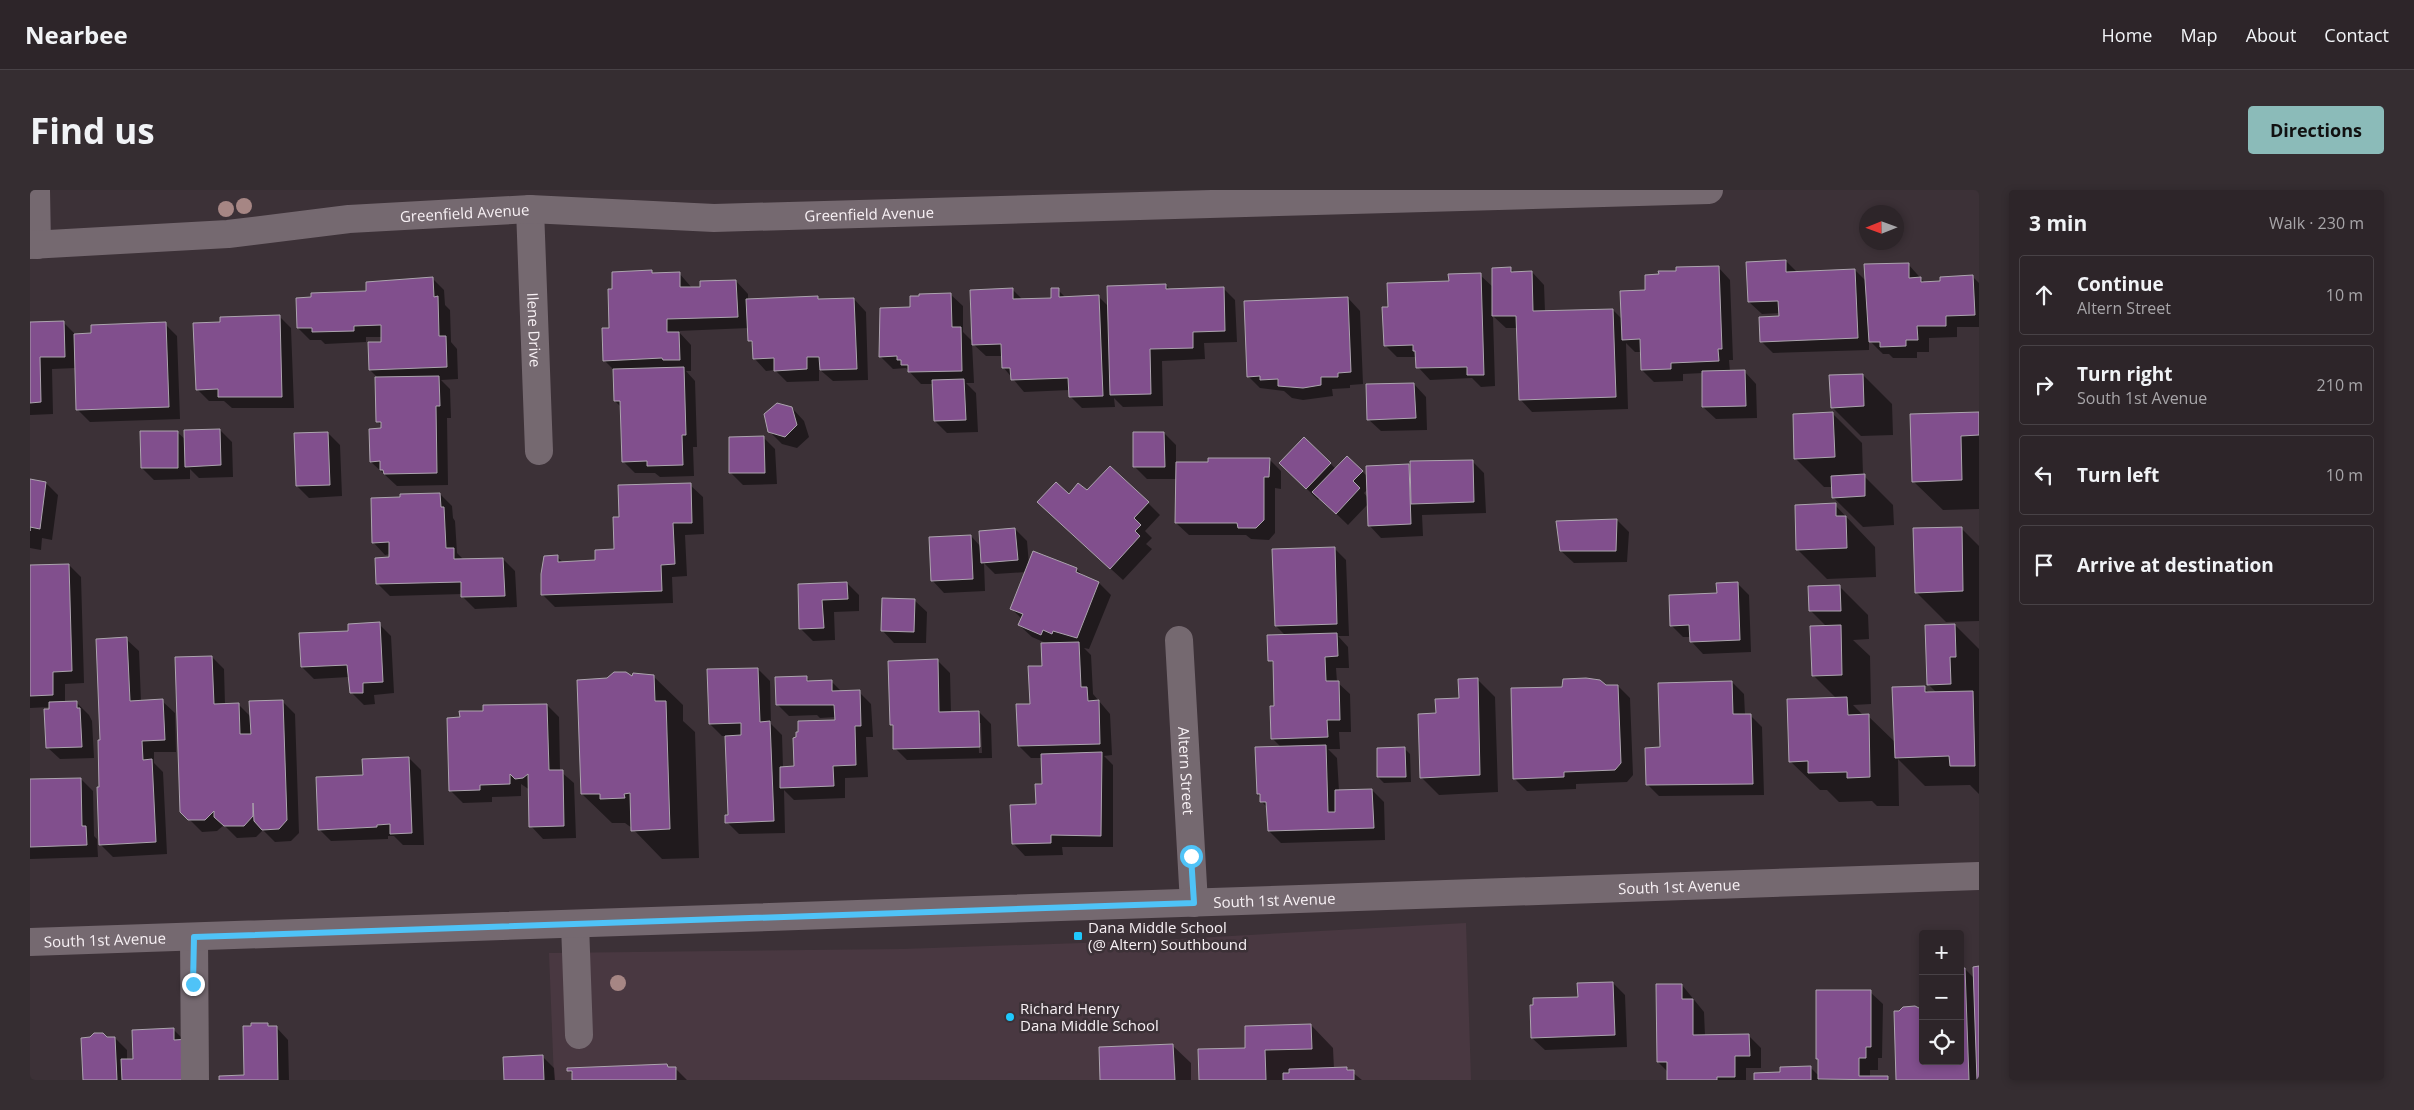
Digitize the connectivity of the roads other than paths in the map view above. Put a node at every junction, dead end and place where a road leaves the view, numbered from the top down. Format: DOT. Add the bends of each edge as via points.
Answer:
graph roads {
  1 [pos="36,190"];
  2 [pos="1710,190"];
  3 [pos="1420,194"];
  4 [pos="530,209"];
  5 [pos="34,245"];
  6 [pos="540,451"];
  7 [pos="1179,640"];
  8 [pos="1979,876"];
  9 [pos="1194,903"];
  10 [pos="575,924"];
  11 [pos="194,937"];
  12 [pos="30,942"];
  13 [pos="579,1035"];
  14 [pos="195,1080"];
  1 -- 5 [label="street"];
  2 -- 3 [label="street, Greenfield Avenue"];
  3 -- 4 [label="street, Greenfield Avenue" via="714,218"];
  4 -- 5 [label="street, Greenfield Avenue" via="349,219 228,234"];
  4 -- 6 [label="street, Ilene Drive"];
  7 -- 9 [label="street, Altern Street"];
  8 -- 9 [label="street, South 1st Avenue"];
  9 -- 10 [label="street, South 1st Avenue"];
  10 -- 11 [label="street, South 1st Avenue"];
  10 -- 13 [label="street"];
  11 -- 12 [label="street, South 1st Avenue"];
  11 -- 14 [label="street"];
}
